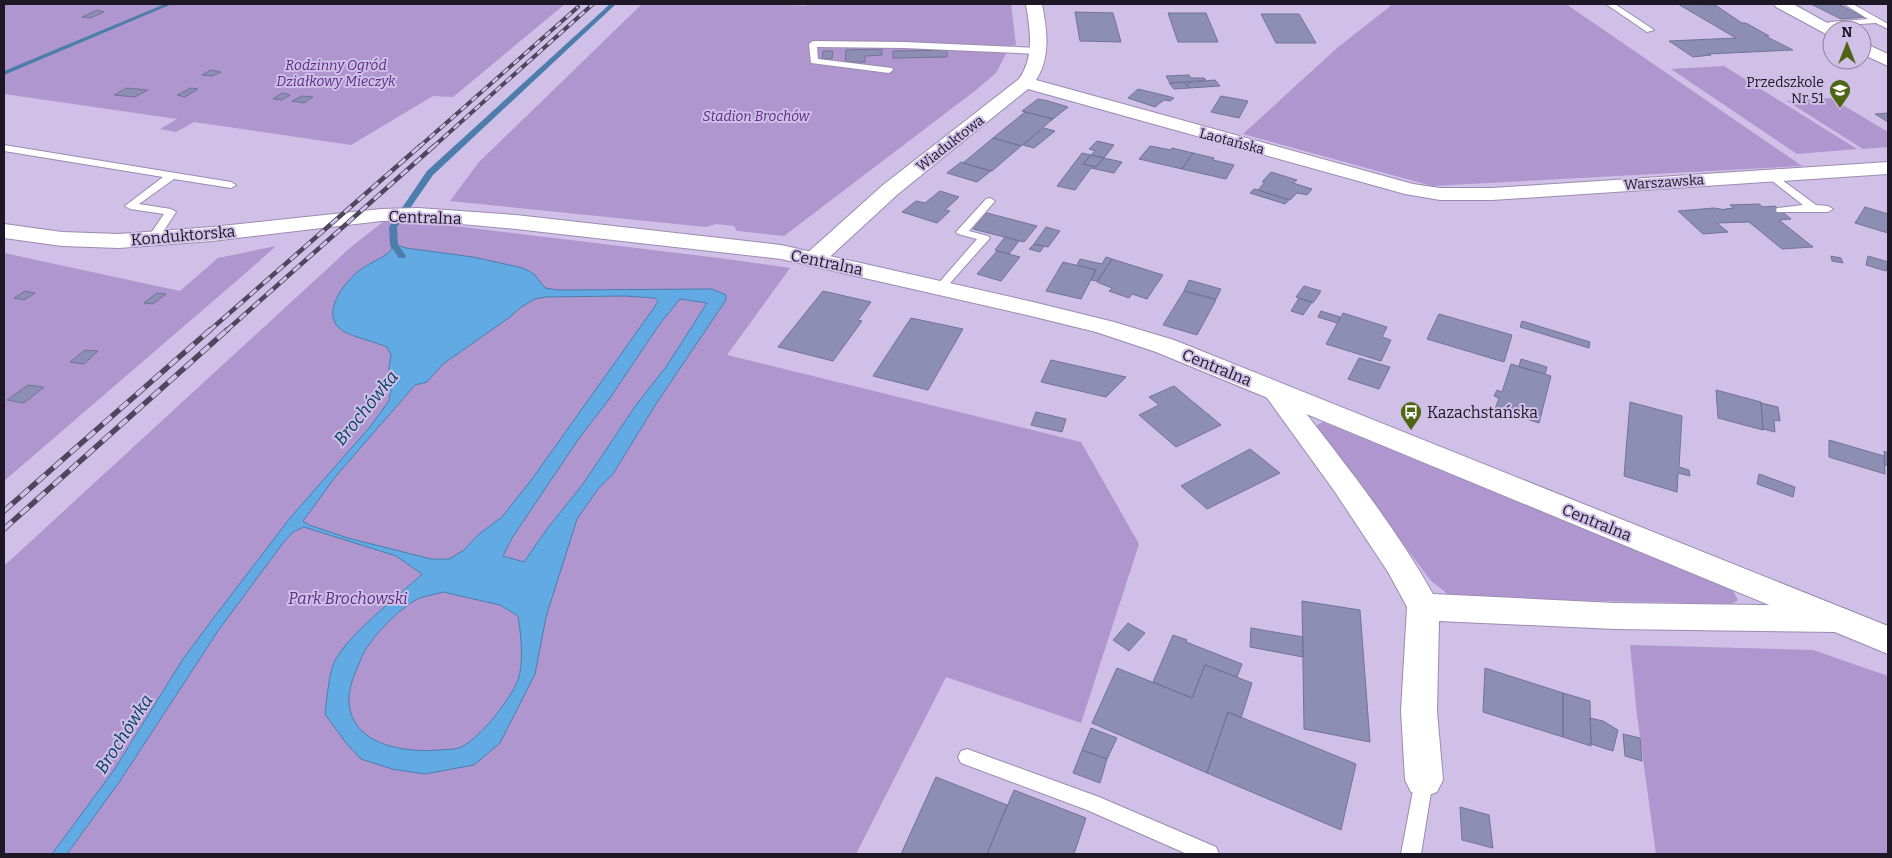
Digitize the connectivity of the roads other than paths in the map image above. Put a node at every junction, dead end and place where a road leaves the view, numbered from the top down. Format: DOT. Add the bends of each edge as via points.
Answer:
graph roads {
  1 [pos="1034,4"];
  2 [pos="1610,4"];
  3 [pos="1782,4"];
  4 [pos="1848,4"];
  5 [pos="1876,21"];
  6 [pos="1872,22"];
  7 [pos="1822,23"];
  8 [pos="1888,27"];
  9 [pos="1650,30"];
  10 [pos="1039,51"];
  11 [pos="1872,52"];
  12 [pos="1888,61"];
  13 [pos="889,70"];
  14 [pos="1025,84"];
  15 [pos="4,148"];
  16 [pos="1878,169"];
  17 [pos="1770,174"];
  18 [pos="172,175"];
  19 [pos="1888,182"];
  20 [pos="231,185"];
  21 [pos="1440,194"];
  22 [pos="990,201"];
  23 [pos="1813,208"];
  24 [pos="1828,209"];
  25 [pos="1781,210"];
  26 [pos="372,216"];
  27 [pos="4,231"];
  28 [pos="153,239"];
  29 [pos="814,259"];
  30 [pos="940,288"];
  31 [pos="1275,391"];
  32 [pos="1423,608"];
  33 [pos="1836,619"];
  34 [pos="1888,640"];
  35 [pos="967,757"];
  36 [pos="1424,780"];
  37 [pos="1415,851"];
  38 [pos="1209,854"];
  1 -- 10 [label="street, Wiaduktowa"];
  2 -- 9 [label="lane"];
  3 -- 7 [label="street"];
  4 -- 5 [label="lane"];
  5 -- 6 [label="lane"];
  5 -- 8 [label="lane"];
  10 -- 13 [label="lane" via="813,44 814,61"];
  10 -- 14 [label="street, Wiaduktowa" via="1034,72"];
  11 -- 12 [label="street"];
  14 -- 21 [label="street, Laotańska" via="1412,190"];
  14 -- 29 [label="street, Wiaduktowa" via="852,221"];
  15 -- 18 [label="lane"];
  16 -- 17 [label="street, Warszawska"];
  16 -- 19 [label="street"];
  17 -- 21 [label="street, Warszawska" via="1492,194"];
  17 -- 23 [label="lane"];
  18 -- 20 [label="lane"];
  18 -- 28 [label="lane" via="130,206 172,212"];
  22 -- 30 [label="lane" via="962,232 984,238"];
  23 -- 24 [label="lane"];
  23 -- 25 [label="lane"];
  26 -- 28 [label="street, Konduktorska"];
  26 -- 29 [label="street, Centralna" via="418,214 731,245"];
  27 -- 28 [label="street, Konduktorska" via="40,238 89,241"];
  29 -- 30 [label="street, Centralna"];
  30 -- 31 [label="street, Centralna" via="1105,327 1164,346"];
  31 -- 32 [label="street" via="1400,564"];
  31 -- 33 [label="street, Centralna"];
  32 -- 33 [label="street, Centralna" via="1615,616"];
  32 -- 36 [label="street" via="1419,711"];
  33 -- 34 [label="street, Centralna"];
  35 -- 38 [label="lane" via="1092,803"];
  36 -- 37 [label="lane"];
}
